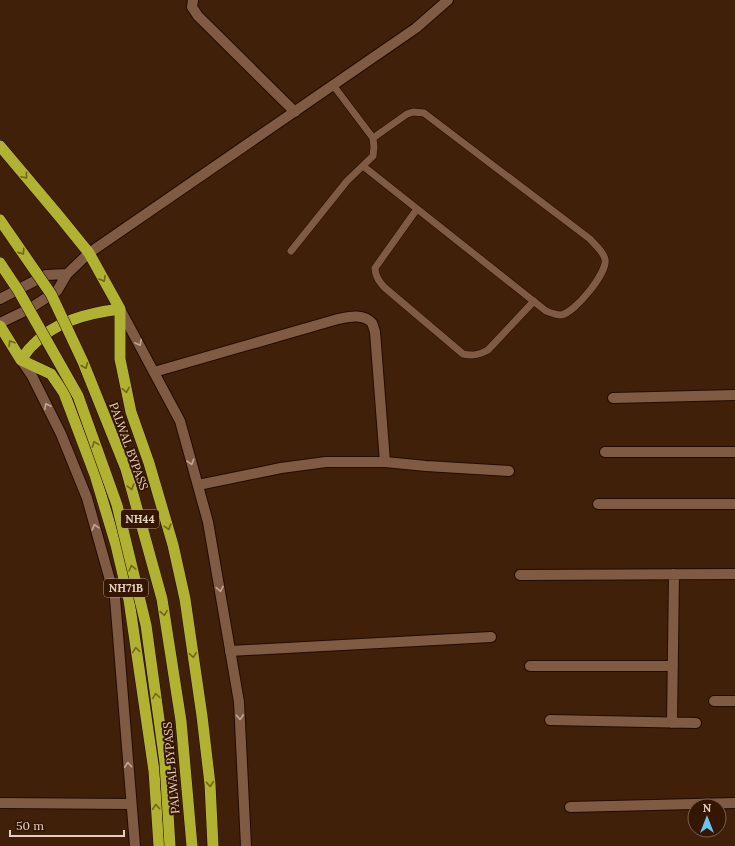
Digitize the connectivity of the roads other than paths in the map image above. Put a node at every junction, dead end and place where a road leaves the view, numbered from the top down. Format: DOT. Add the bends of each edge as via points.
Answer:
graph roads {
  1 [pos="193,0"];
  2 [pos="448,0"];
  3 [pos="333,85"];
  4 [pos="295,112"];
  5 [pos="373,138"];
  6 [pos="0,146"];
  7 [pos="363,166"];
  8 [pos="417,209"];
  9 [pos="0,220"];
  10 [pos="291,251"];
  11 [pos="89,253"];
  12 [pos="0,263"];
  13 [pos="67,274"];
  14 [pos="18,290"];
  15 [pos="0,299"];
  16 [pos="534,302"];
  17 [pos="29,308"];
  18 [pos="120,309"];
  19 [pos="0,324"];
  20 [pos="21,360"];
  21 [pos="154,372"];
  22 [pos="735,395"];
  23 [pos="613,398"];
  24 [pos="605,452"];
  25 [pos="735,452"];
  26 [pos="385,462"];
  27 [pos="509,471"];
  28 [pos="198,485"];
  29 [pos="598,504"];
  30 [pos="735,504"];
  31 [pos="674,574"];
  32 [pos="735,574"];
  33 [pos="520,575"];
  34 [pos="491,636"];
  35 [pos="230,651"];
  36 [pos="530,666"];
  37 [pos="673,666"];
  38 [pos="714,701"];
  39 [pos="735,702"];
  40 [pos="550,720"];
  41 [pos="672,723"];
  42 [pos="696,723"];
  43 [pos="0,803"];
  44 [pos="735,803"];
  45 [pos="132,804"];
  46 [pos="570,807"];
  47 [pos="135,846"];
  48 [pos="159,846"];
  49 [pos="170,846"];
  50 [pos="192,846"];
  51 [pos="213,846"];
  52 [pos="246,846"];
  1 -- 4 [label="street" via="192,7 198,16"];
  2 -- 3 [label="street" via="416,28"];
  3 -- 4 [label="street"];
  3 -- 5 [label="lane"];
  4 -- 11 [label="street"];
  5 -- 7 [label="lane" via="373,156"];
  5 -- 16 [label="lane" via="407,114 424,113 590,239 601,251 605,259 604,268 581,302 569,312 554,314"];
  6 -- 11 [label="highway, one-way"];
  7 -- 8 [label="lane"];
  7 -- 10 [label="lane" via="347,180"];
  8 -- 16 [label="lane"];
  8 -- 16 [label="lane" via="374,268 374,273 384,287 463,354 479,355 488,350"];
  9 -- 50 [label="highway, PALWAL BYPASS / NH44, one-way, bridge" via="51,294 83,362 126,470 162,599 181,721"];
  11 -- 13 [label="street"];
  11 -- 18 [label="highway, one-way"];
  12 -- 14 [label="highway, PALWAL BYPASS / NH44, bridge"];
  13 -- 14 [label="street" via="46,275"];
  13 -- 17 [label="street" via="57,291"];
  14 -- 15 [label="street"];
  14 -- 17 [label="highway, PALWAL BYPASS / NH44, bridge"];
  17 -- 19 [label="street"];
  49 -- 17 [label="highway, PALWAL BYPASS / NH44, one-way, bridge" via="165,763 146,625 117,506 78,396"];
  18 -- 20 [label="highway" via="97,312 53,328 32,345"];
  18 -- 21 [label="street, one-way"];
  18 -- 51 [label="highway, one-way" via="120,359 131,412 173,544 185,599 210,784"];
  20 -- 19 [label="highway, one-way"];
  45 -- 20 [label="street, one-way" via="115,598 87,498 61,434 32,376"];
  48 -- 20 [label="highway, NH71B, one-way" via="154,771 129,600 116,545 95,475 64,393 51,374"];
  21 -- 26 [label="street" via="338,319 352,316 364,318 372,323 375,332"];
  21 -- 28 [label="street, one-way" via="180,421"];
  22 -- 23 [label="street"];
  24 -- 25 [label="street"];
  26 -- 27 [label="street"];
  26 -- 28 [label="street" via="326,462 281,468"];
  28 -- 35 [label="street, one-way" via="208,522"];
  29 -- 30 [label="street"];
  31 -- 32 [label="street"];
  31 -- 33 [label="street"];
  31 -- 37 [label="street"];
  34 -- 35 [label="street"];
  35 -- 52 [label="street, one-way" via="239,702"];
  36 -- 37 [label="street"];
  37 -- 41 [label="street"];
  38 -- 39 [label="street"];
  40 -- 41 [label="street"];
  41 -- 42 [label="street"];
  43 -- 45 [label="street"];
  44 -- 46 [label="street"];
  45 -- 47 [label="street"];
}
